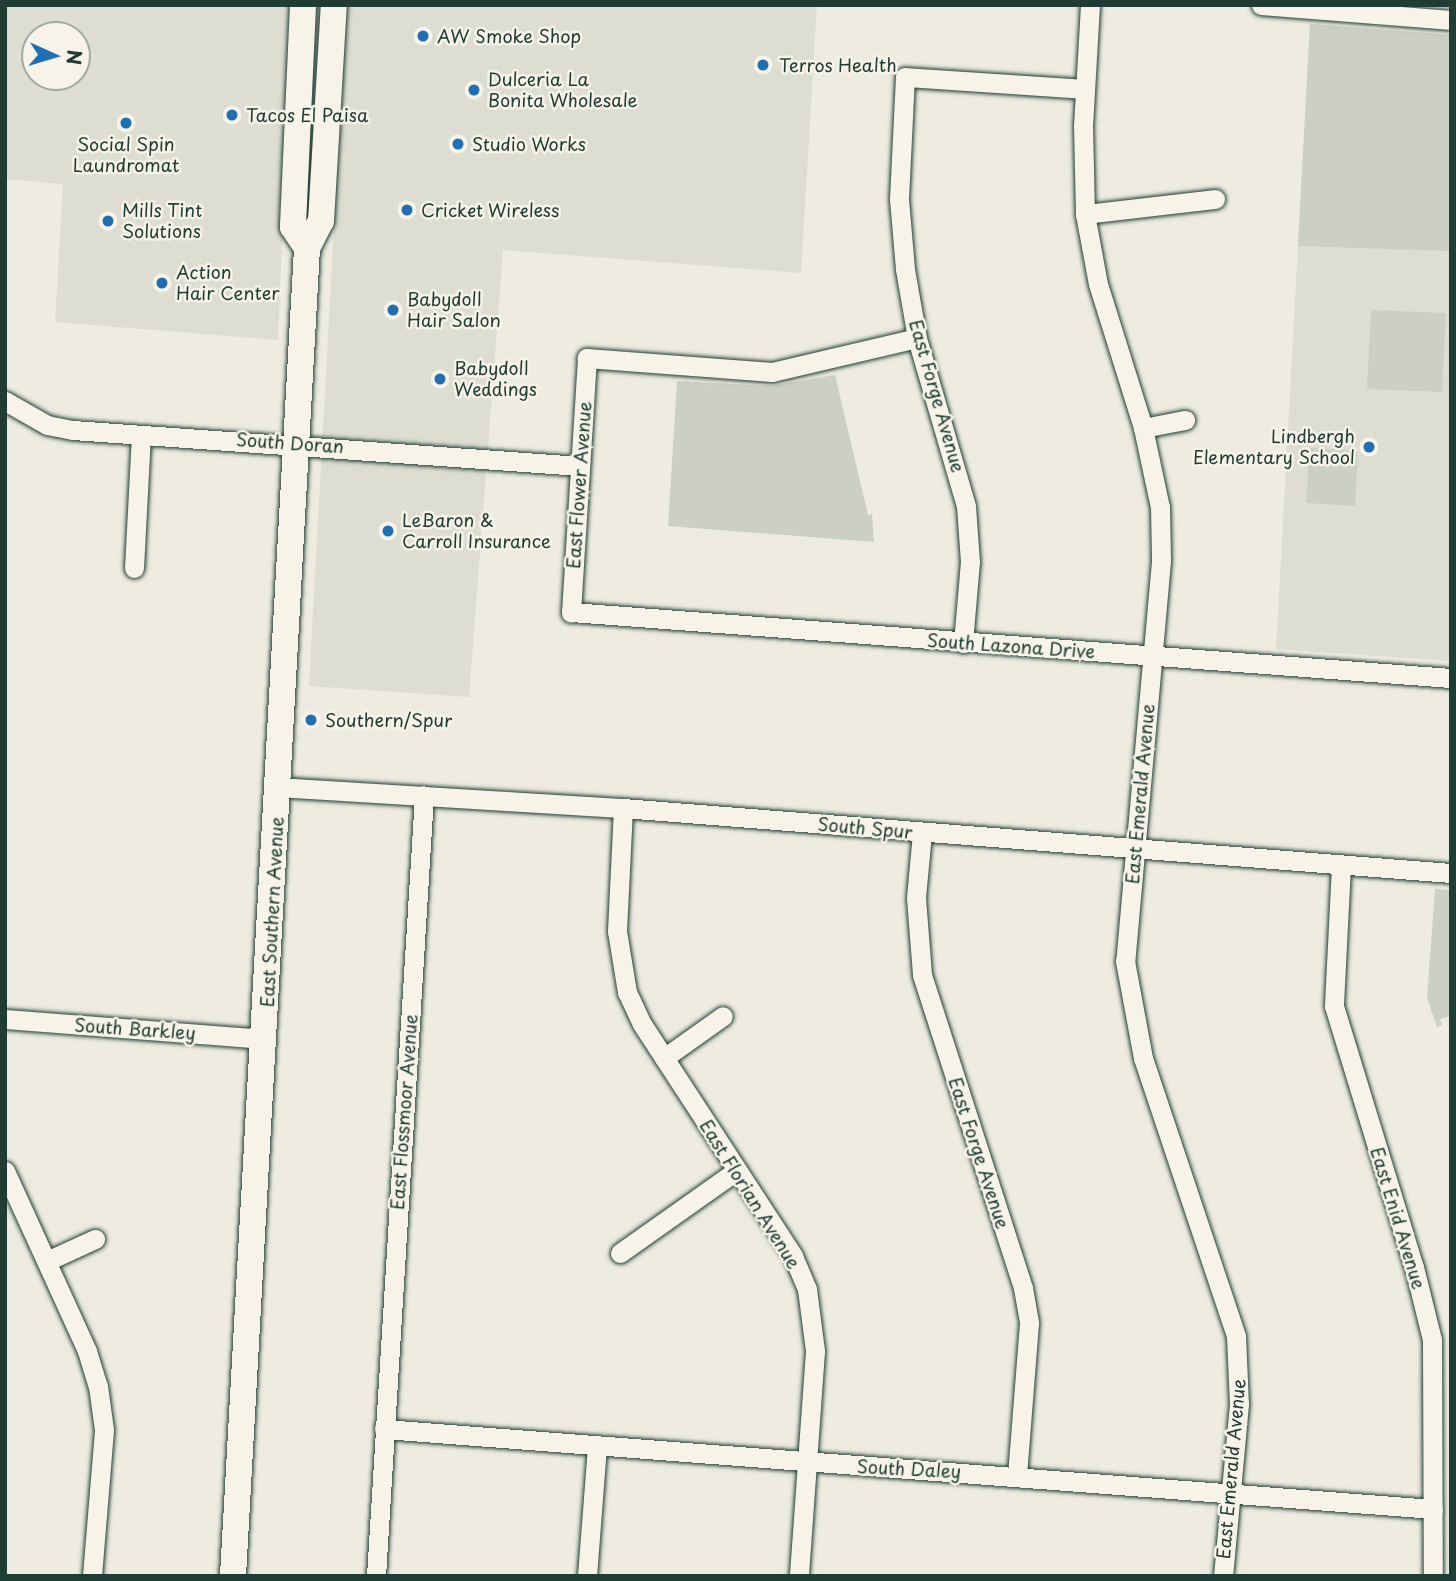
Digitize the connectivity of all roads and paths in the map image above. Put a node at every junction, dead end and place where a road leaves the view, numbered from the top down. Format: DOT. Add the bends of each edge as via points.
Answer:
graph roads {
  1 [pos="303,5"];
  2 [pos="334,5"];
  3 [pos="1090,5"];
  4 [pos="1261,5"];
  5 [pos="1451,20"];
  6 [pos="299,70"];
  7 [pos="1084,89"];
  8 [pos="323,175"];
  9 [pos="1215,199"];
  10 [pos="1085,214"];
  11 [pos="307,248"];
  12 [pos="918,338"];
  13 [pos="5,401"];
  14 [pos="1185,420"];
  15 [pos="1143,428"];
  16 [pos="141,435"];
  17 [pos="297,443"];
  18 [pos="580,466"];
  19 [pos="134,568"];
  20 [pos="571,612"];
  21 [pos="963,643"];
  22 [pos="1152,657"];
  23 [pos="1451,678"];
  24 [pos="278,787"];
  25 [pos="424,795"];
  26 [pos="623,808"];
  27 [pos="922,833"];
  28 [pos="1136,848"];
  29 [pos="1341,866"];
  30 [pos="1451,873"];
  31 [pos="723,1016"];
  32 [pos="5,1019"];
  33 [pos="265,1039"];
  34 [pos="664,1058"];
  35 [pos="5,1171"];
  36 [pos="736,1171"];
  37 [pos="95,1240"];
  38 [pos="620,1253"];
  39 [pos="47,1261"];
  40 [pos="384,1429"];
  41 [pos="597,1445"];
  42 [pos="806,1464"];
  43 [pos="1017,1475"];
  44 [pos="1229,1492"];
  45 [pos="1433,1508"];
  46 [pos="92,1576"];
  47 [pos="233,1576"];
  48 [pos="376,1576"];
  49 [pos="587,1576"];
  50 [pos="799,1576"];
  51 [pos="1223,1576"];
  52 [pos="1433,1576"];
  1 -- 6 [label="main road, East Southern Avenue"];
  2 -- 8 [label="main road, East Southern Avenue"];
  3 -- 7 [label="street, East Emerald Avenue"];
  4 -- 5 [label="street"];
  6 -- 8 [label="main road" via="310,79 316,154"];
  6 -- 11 [label="main road, East Southern Avenue" via="293,227"];
  7 -- 10 [label="street, East Emerald Avenue"];
  7 -- 12 [label="street, East Forge Avenue" via="905,77 899,199 905,270"];
  8 -- 11 [label="main road, East Southern Avenue" via="321,221"];
  9 -- 10 [label="street"];
  10 -- 15 [label="street, East Emerald Avenue" via="1103,305"];
  11 -- 17 [label="main road, East Southern Avenue"];
  12 -- 18 [label="street, East Flower Avenue" via="772,372 587,358"];
  12 -- 21 [label="street, East Forge Avenue" via="966,506 970,562"];
  13 -- 16 [label="street, South Doran" via="47,425"];
  14 -- 15 [label="street"];
  15 -- 22 [label="street, East Emerald Avenue" via="1160,507 1161,561"];
  16 -- 17 [label="street, South Doran"];
  16 -- 19 [label="street"];
  17 -- 18 [label="street, South Doran"];
  17 -- 24 [label="main road, East Southern Avenue"];
  18 -- 20 [label="street, East Flower Avenue"];
  20 -- 21 [label="street, South Lazona Drive"];
  21 -- 22 [label="street, South Lazona Drive"];
  22 -- 23 [label="street, South Lazona Drive"];
  22 -- 28 [label="street, East Emerald Avenue"];
  24 -- 25 [label="street, South Spur"];
  24 -- 33 [label="main road, East Southern Avenue"];
  25 -- 26 [label="street, South Spur"];
  25 -- 40 [label="street, East Flossmoor Avenue"];
  26 -- 27 [label="street, South Spur"];
  26 -- 34 [label="street, East Florian Avenue" via="620,963 632,1003"];
  27 -- 28 [label="street, South Spur"];
  27 -- 43 [label="street, East Forge Avenue" via="916,898 922,975 1023,1288 1029,1323"];
  28 -- 29 [label="street, South Spur"];
  28 -- 44 [label="street, East Emerald Avenue" via="1125,961 1131,1004 1143,1058 1236,1336 1239,1404"];
  29 -- 30 [label="street, South Spur"];
  29 -- 45 [label="street, East Enid Avenue" via="1334,1006 1427,1312 1432,1340"];
  31 -- 34 [label="street"];
  32 -- 33 [label="street, South Barkley"];
  33 -- 47 [label="main road, East Southern Avenue"];
  34 -- 36 [label="street, East Florian Avenue"];
  35 -- 39 [label="street"];
  36 -- 38 [label="street"];
  36 -- 42 [label="street, East Florian Avenue" via="793,1256 807,1289 815,1351"];
  37 -- 39 [label="street"];
  39 -- 46 [label="street" via="98,1386 104,1430"];
  40 -- 41 [label="street, South Daley"];
  40 -- 48 [label="street, East Flossmoor Avenue"];
  41 -- 42 [label="street, South Daley"];
  41 -- 49 [label="street"];
  42 -- 43 [label="street, South Daley"];
  42 -- 50 [label="street, East Florian Avenue"];
  43 -- 44 [label="street, South Daley"];
  44 -- 45 [label="street, South Daley"];
  44 -- 51 [label="street, East Emerald Avenue"];
  45 -- 52 [label="street, East Enid Avenue"];
}
